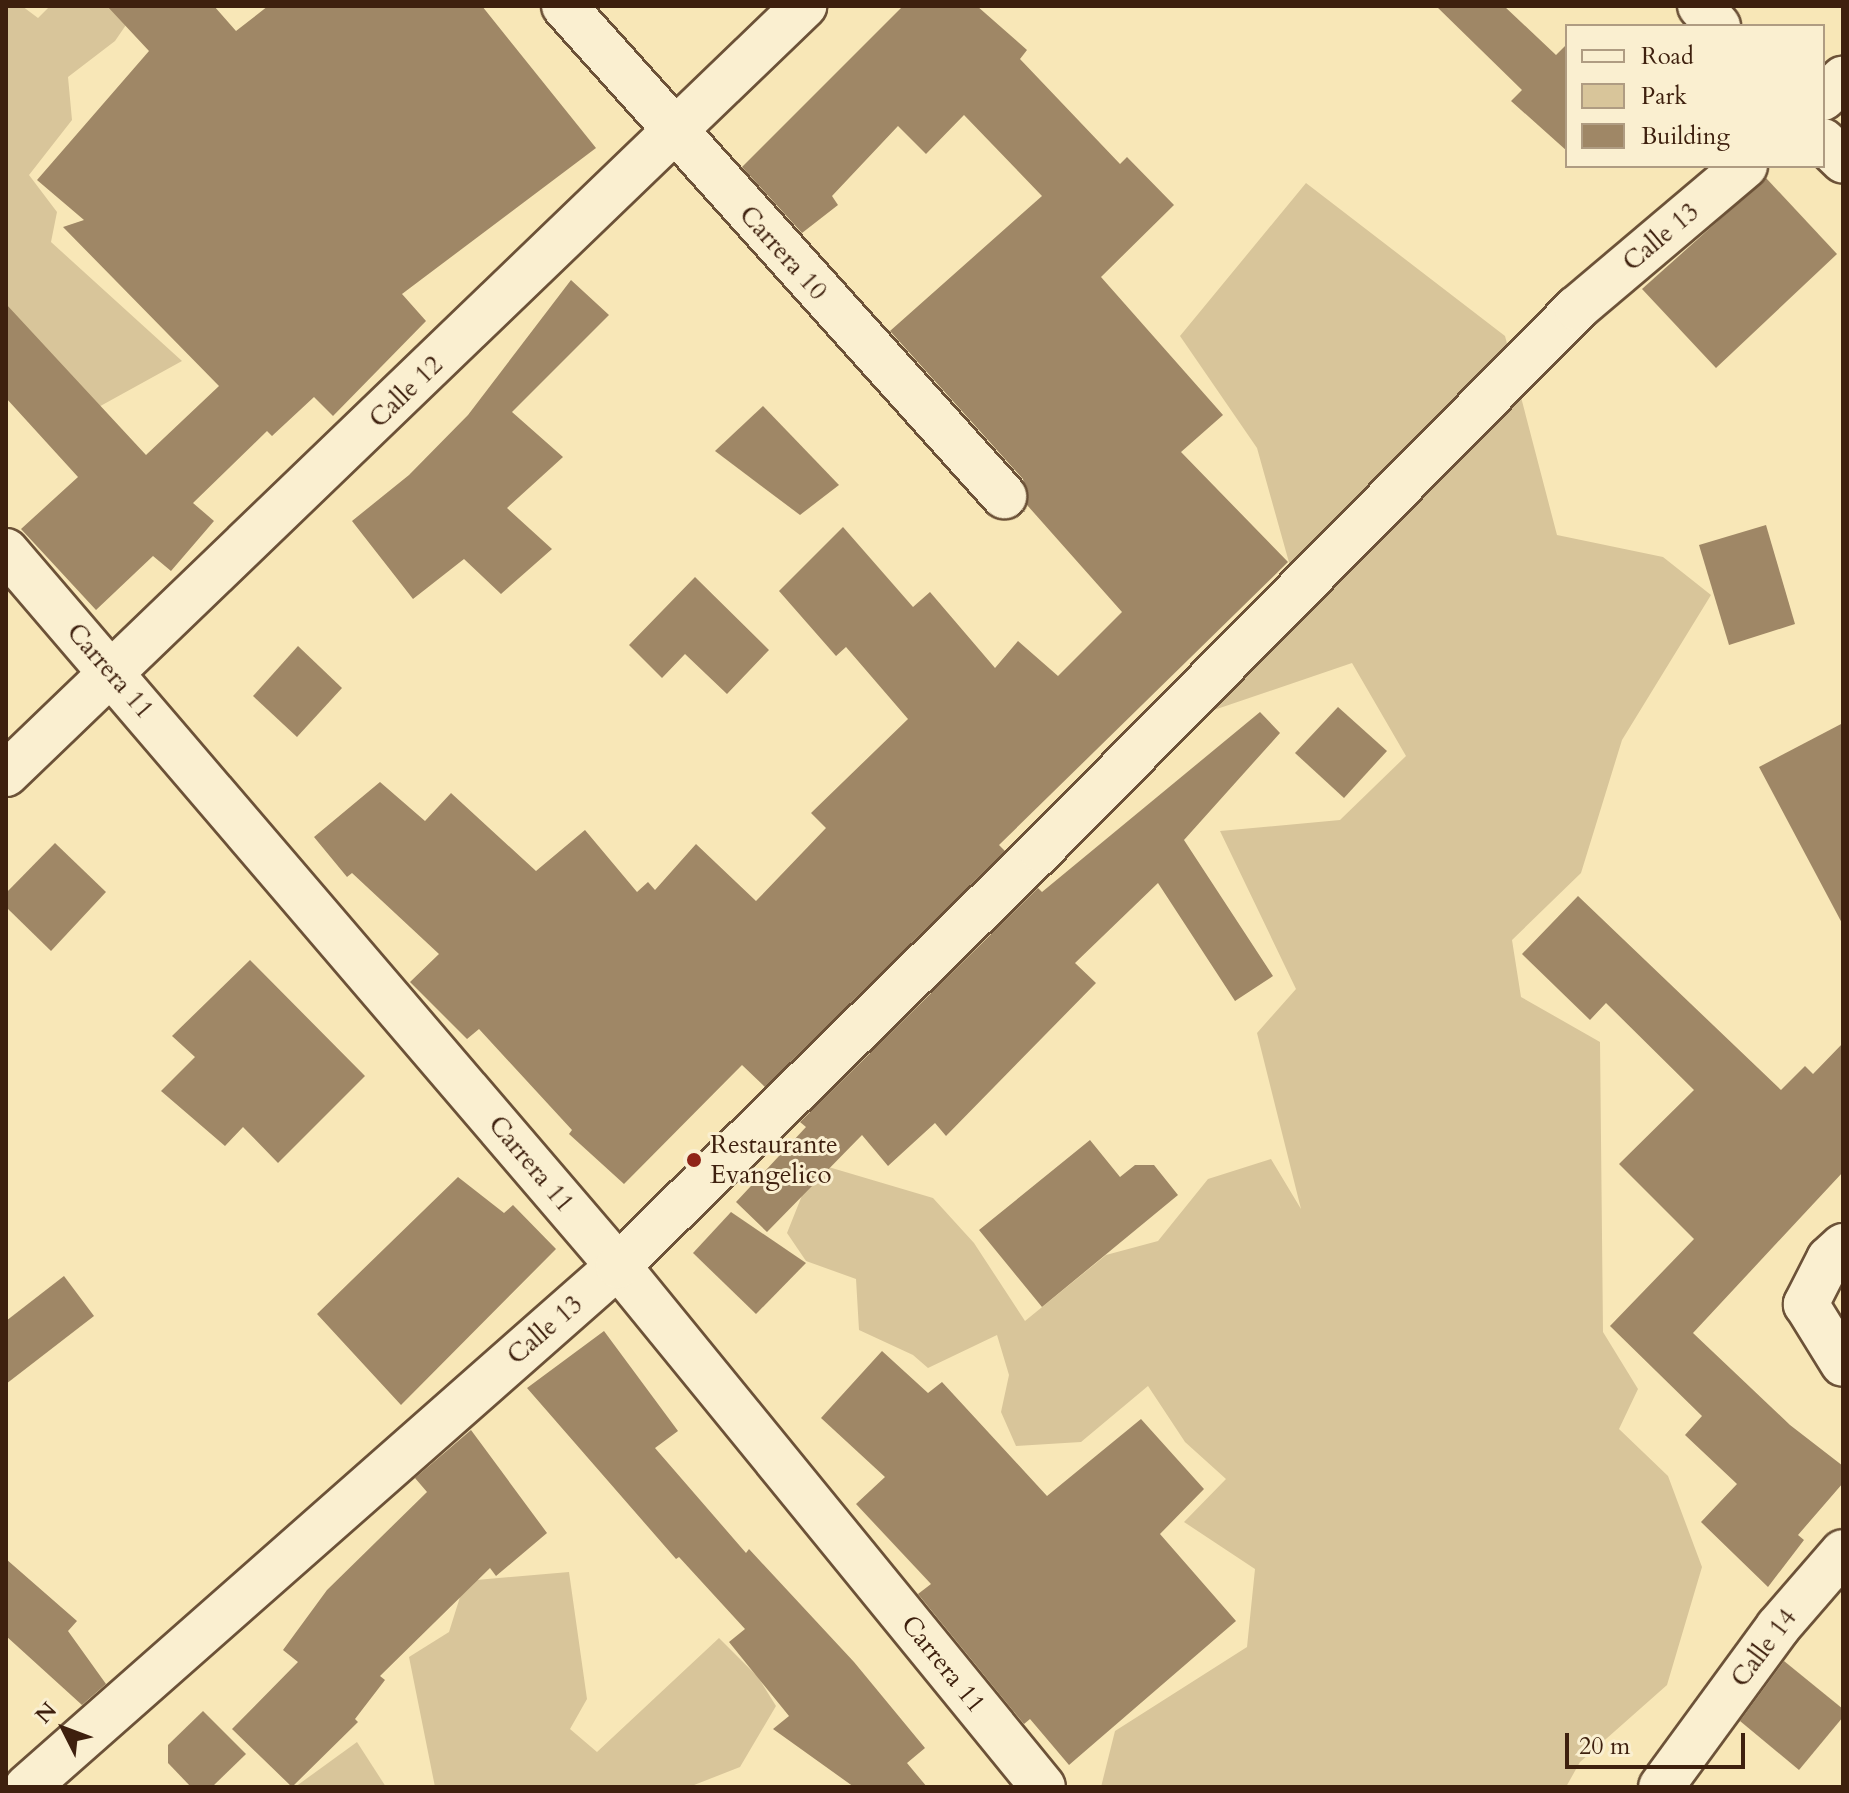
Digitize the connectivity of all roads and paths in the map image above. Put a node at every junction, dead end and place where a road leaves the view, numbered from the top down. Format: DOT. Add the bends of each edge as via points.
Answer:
graph roads {
  1 [pos="564,6"];
  2 [pos="804,6"];
  3 [pos="1700,6"];
  4 [pos="1716,24"];
  5 [pos="1843,79"];
  6 [pos="1825,96"];
  7 [pos="675,134"];
  8 [pos="1825,143"];
  9 [pos="1843,160"];
  10 [pos="1743,168"];
  11 [pos="1004,496"];
  12 [pos="6,551"];
  13 [pos="113,674"];
  14 [pos="6,774"];
  15 [pos="1843,1246"];
  16 [pos="618,1266"];
  17 [pos="1843,1364"];
  18 [pos="1843,1552"];
  19 [pos="27,1787"];
  20 [pos="1043,1787"];
  21 [pos="1661,1787"];
  1 -- 7 [label="street, Carrera 10"];
  2 -- 7 [label="street, Calle 12"];
  3 -- 4 [label="street"];
  5 -- 6 [label="street"];
  7 -- 11 [label="street, Carrera 10"];
  7 -- 13 [label="street, Calle 12"];
  8 -- 9 [label="street"];
  10 -- 16 [label="street, Calle 13" via="1577,308 1041,850"];
  12 -- 13 [label="street, Carrera 11"];
  13 -- 14 [label="street, Calle 12"];
  13 -- 16 [label="street, Carrera 11"];
  15 -- 17 [label="street" via="1829,1259 1806,1304"];
  16 -- 19 [label="street, Calle 13"];
  16 -- 20 [label="street, Carrera 11"];
  18 -- 21 [label="street, Calle 14" via="1778,1627"];
}
